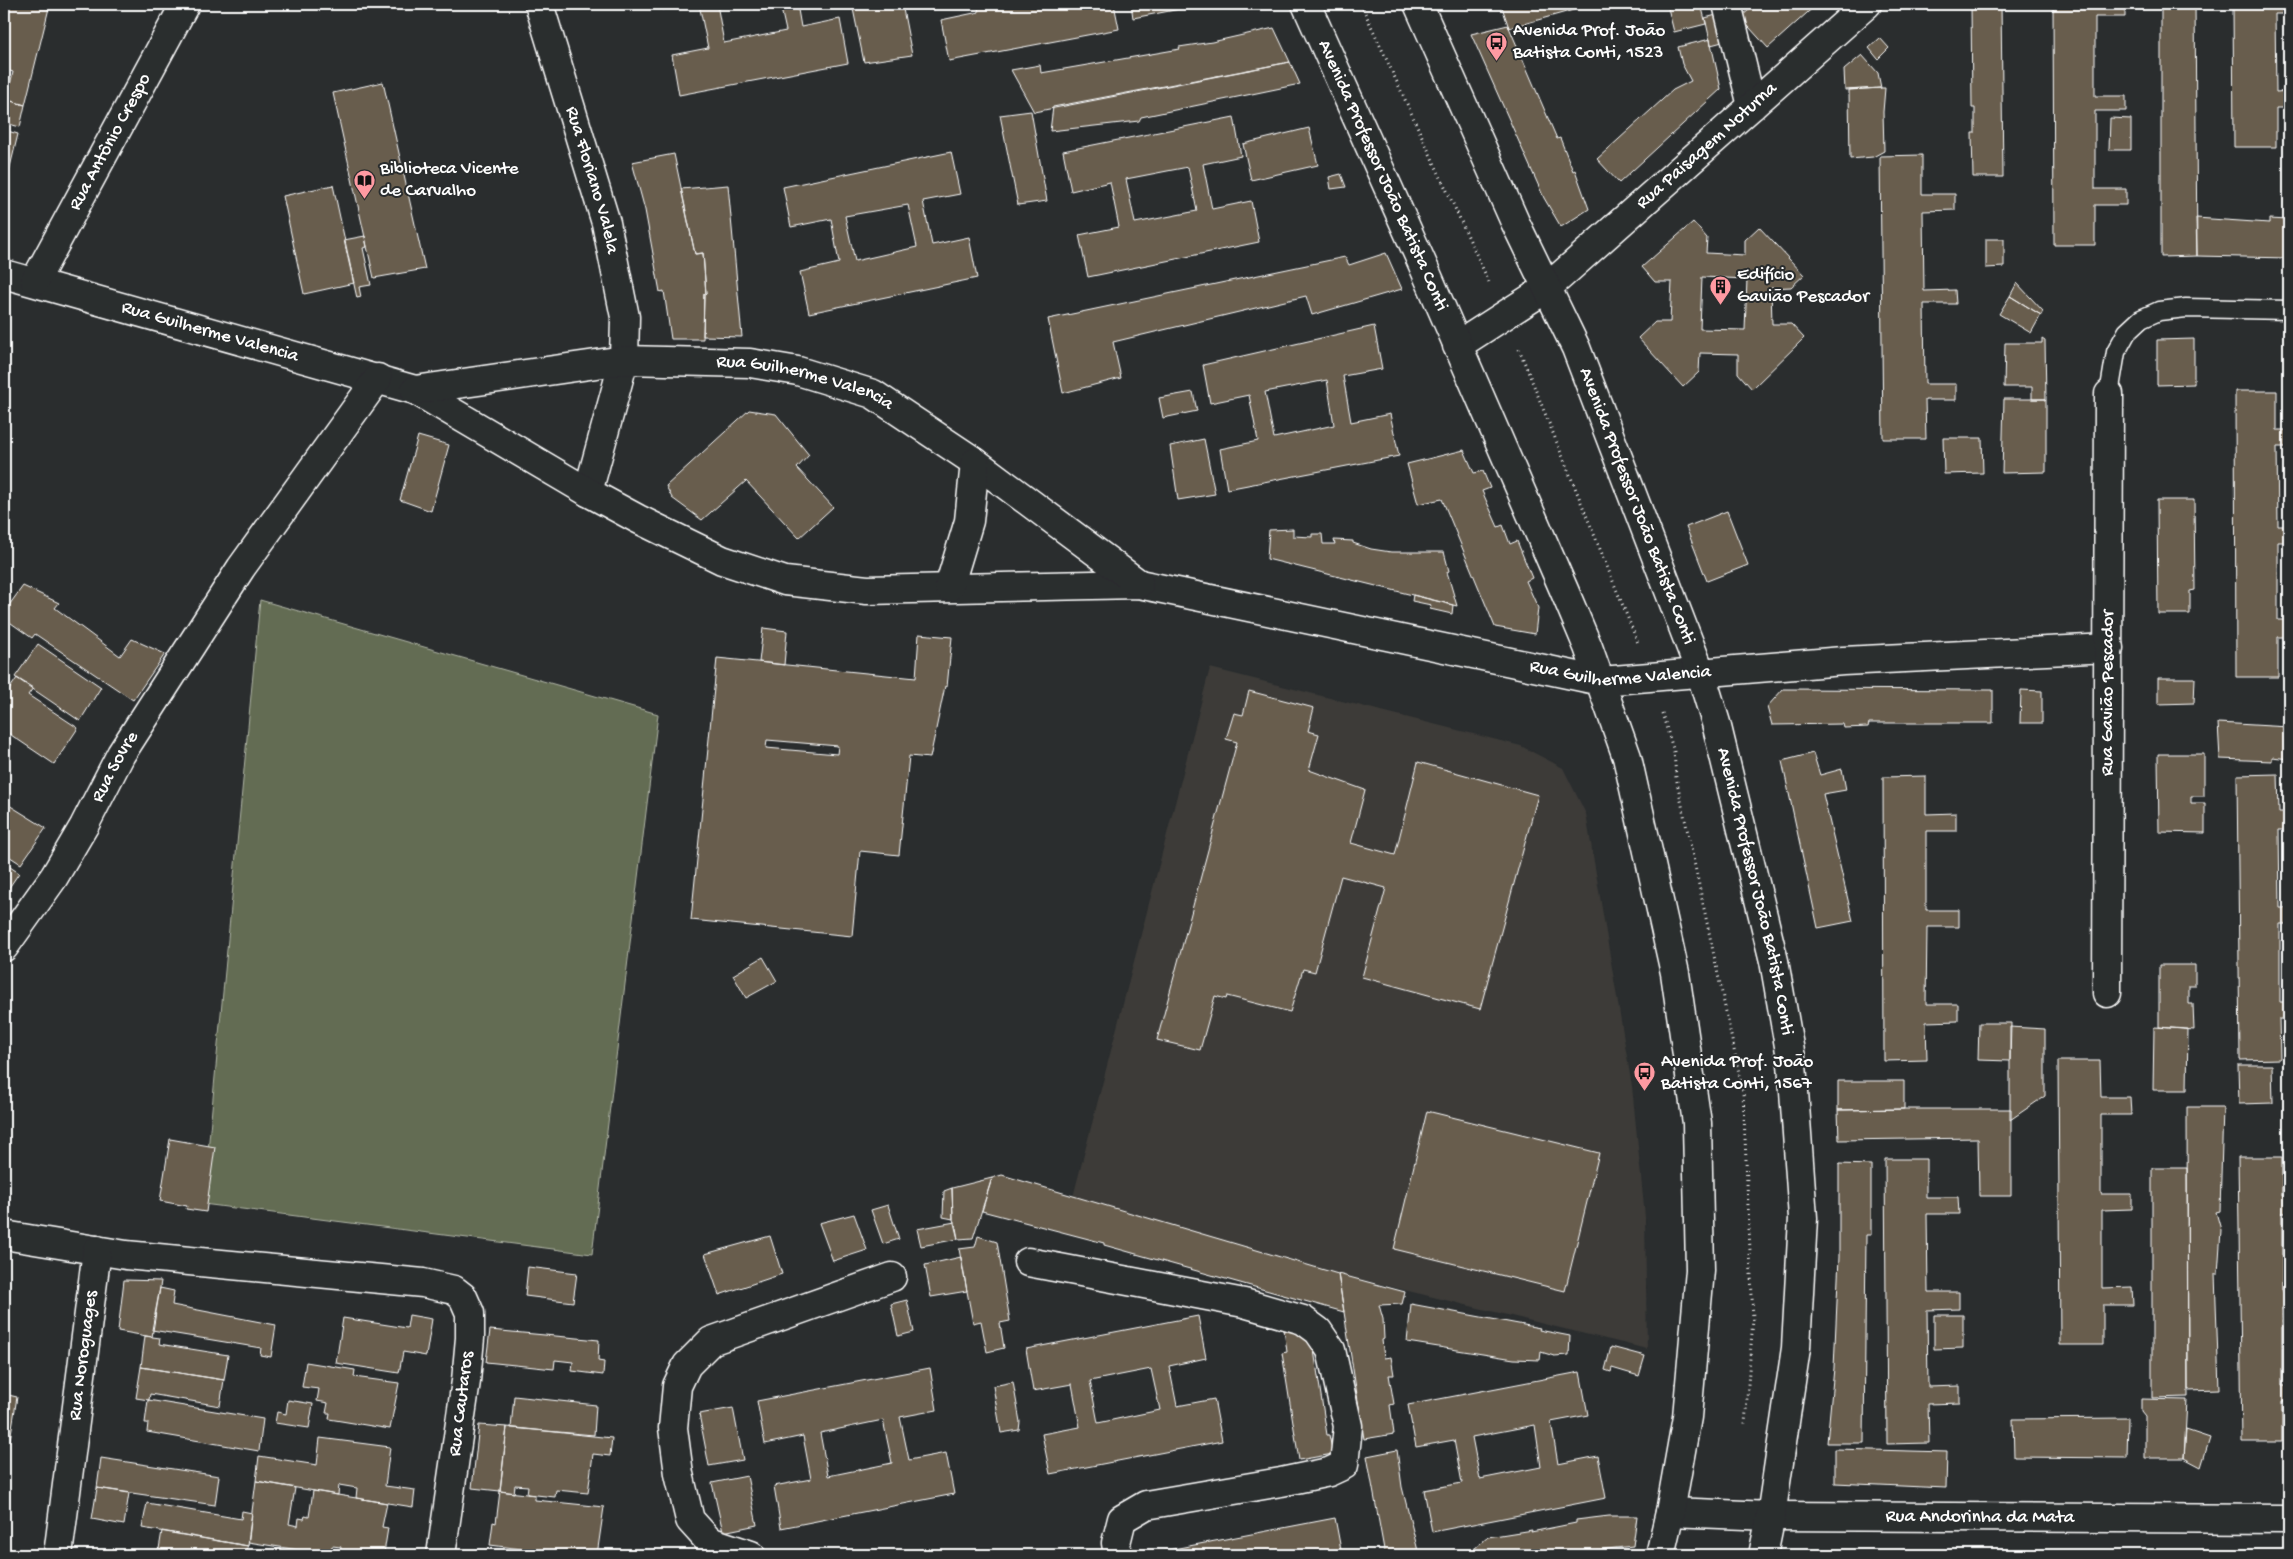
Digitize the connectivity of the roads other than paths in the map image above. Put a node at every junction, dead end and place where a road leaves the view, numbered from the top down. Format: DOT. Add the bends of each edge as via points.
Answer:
graph roads {
  1 [pos="185,4"];
  2 [pos="539,4"];
  3 [pos="1306,4"];
  4 [pos="1418,4"];
  5 [pos="1728,4"];
  6 [pos="1867,4"];
  7 [pos="1752,106"];
  8 [pos="4,274"];
  9 [pos="35,282"];
  10 [pos="1547,288"];
  11 [pos="2289,310"];
  12 [pos="1458,346"];
  13 [pos="624,360"];
  14 [pos="378,378"];
  15 [pos="415,390"];
  16 [pos="2109,394"];
  17 [pos="975,462"];
  18 [pos="588,492"];
  19 [pos="1139,584"];
  20 [pos="949,587"];
  21 [pos="2109,648"];
  22 [pos="1701,674"];
  23 [pos="1600,681"];
  24 [pos="4,947"];
  25 [pos="2107,993"];
  26 [pos="4,1235"];
  27 [pos="97,1250"];
  28 [pos="1028,1262"];
  29 [pos="892,1278"];
  30 [pos="1670,1512"];
  31 [pos="1772,1516"];
  32 [pos="2289,1519"];
  33 [pos="58,1555"];
  34 [pos="441,1555"];
  35 [pos="751,1555"];
  36 [pos="1118,1555"];
  37 [pos="1660,1555"];
  38 [pos="1762,1555"];
  1 -- 9 [label="street, Rua Antônio Crespo"];
  2 -- 13 [label="street, Rua Floriano Valela" via="606,223 625,317"];
  3 -- 12 [label="street, Avenida Professor João Batista Conti"];
  4 -- 10 [label="street, Avenida Professor João Batista Conti"];
  5 -- 7 [label="street"];
  6 -- 7 [label="street, Rua Paisagem Noturna"];
  7 -- 10 [label="street, Rua Paisagem Noturna"];
  8 -- 9 [label="street, Rua Guilherme Valencia"];
  9 -- 14 [label="street, Rua Guilherme Valencia"];
  10 -- 12 [label="street"];
  10 -- 22 [label="street, Avenida Professor João Batista Conti" via="1576,348"];
  11 -- 16 [label="lane" via="2186,308 2159,311 2141,319 2126,332 2116,352"];
  12 -- 23 [label="street, Avenida Professor João Batista Conti"];
  13 -- 15 [label="street, Rua Guilherme Valencia"];
  13 -- 17 [label="street, Rua Guilherme Valencia" via="750,363 798,371 873,394"];
  13 -- 18 [label="street, Rua Floriano Valela"];
  14 -- 15 [label="street, Rua Guilherme Valencia"];
  14 -- 24 [label="street, Rua Sovre" via="229,587 121,754 54,877"];
  15 -- 18 [label="street, Rua Guilherme Valencia"];
  16 -- 21 [label="street, Rua Gavião Pescador"];
  17 -- 19 [label="street, Rua Guilherme Valencia"];
  17 -- 20 [label="street" via="969,521"];
  18 -- 20 [label="street, Rua Guilherme Valencia" via="722,560 785,581 867,590"];
  19 -- 20 [label="street, Rua Guilherme Valencia"];
  19 -- 23 [label="street, Rua Guilherme Valencia"];
  21 -- 22 [label="street, Rua Guilherme Valencia" via="1843,661"];
  21 -- 25 [label="street, Rua Gavião Pescador"];
  22 -- 23 [label="street, Rua Guilherme Valencia"];
  22 -- 31 [label="street, Avenida Professor João Batista Conti" via="1774,961 1792,1063 1803,1218 1796,1348"];
  23 -- 30 [label="street, Avenida Professor João Batista Conti" via="1627,757 1670,954 1697,1123 1700,1270 1686,1418"];
  26 -- 27 [label="street"];
  27 -- 33 [label="street, Rua Noroguages"];
  27 -- 34 [label="street, Rua Cautaros" via="423,1283 454,1290 463,1297 470,1313 470,1338"];
  28 -- 36 [label="street" via="1244,1303 1303,1320 1318,1331 1331,1350 1348,1426 1344,1465 1329,1472 1281,1482 1146,1505 1122,1518 1116,1543"];
  29 -- 35 [label="street" via="711,1342 687,1365 677,1386 673,1428 690,1520 709,1541"];
  30 -- 31 [label="street, Rua Andorinha da Mata"];
  30 -- 37 [label="street, Avenida Professor João Batista Conti"];
  31 -- 32 [label="street, Rua Andorinha da Mata"];
  31 -- 38 [label="street, Avenida Professor João Batista Conti"];
}
